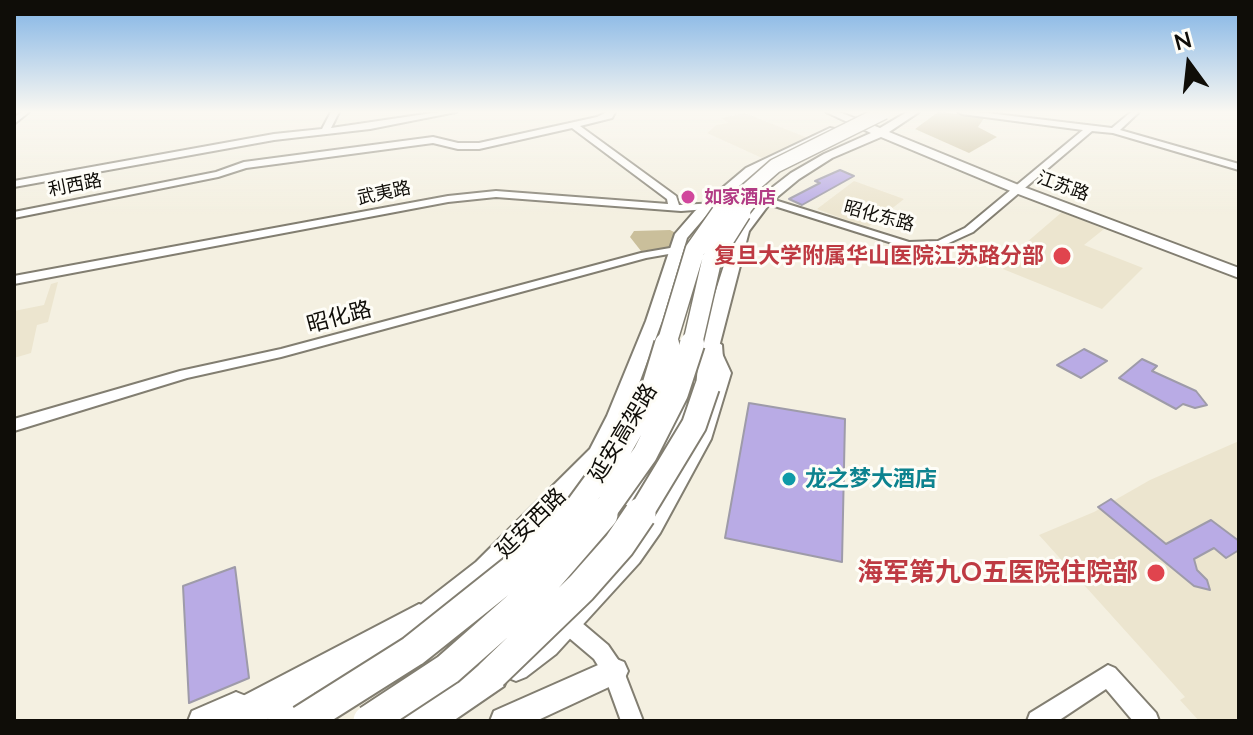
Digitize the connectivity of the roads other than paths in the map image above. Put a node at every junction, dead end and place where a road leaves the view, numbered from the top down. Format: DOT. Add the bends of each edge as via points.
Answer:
graph roads {
  1 [pos="223,146"];
  2 [pos="383,146"];
  3 [pos="603,146"];
  4 [pos="803,146"];
  5 [pos="816,146"];
  6 [pos="837,146"];
  7 [pos="840,146"];
  8 [pos="935,146"];
  9 [pos="1068,146"];
  10 [pos="1167,146"];
  11 [pos="1239,167"];
  12 [pos="14,184"];
  13 [pos="1021,186"];
  14 [pos="765,200"];
  15 [pos="674,207"];
  16 [pos="709,208"];
  17 [pos="14,215"];
  18 [pos="676,250"];
  19 [pos="1239,265"];
  20 [pos="1239,273"];
  21 [pos="14,280"];
  22 [pos="711,345"];
  23 [pos="14,425"];
  24 [pos="484,569"];
  25 [pos="542,608"];
  26 [pos="419,618"];
  27 [pos="568,622"];
  28 [pos="614,671"];
  29 [pos="202,721"];
  30 [pos="230,721"];
  31 [pos="281,721"];
  32 [pos="302,721"];
  33 [pos="369,721"];
  34 [pos="398,721"];
  35 [pos="423,721"];
  36 [pos="446,721"];
  37 [pos="504,721"];
  38 [pos="632,721"];
  39 [pos="1038,721"];
  40 [pos="1148,721"];
  1 -- 12 [label="street"];
  2 -- 17 [label="street, 利西路" via="244,165"];
  3 -- 15 [label="street" via="672,198"];
  4 -- 16 [label="main road, 延安西路" via="750,171"];
  5 -- 32 [label="highway, 延安高架路, bridge" via="775,166 717,216 695,250 653,390 573,514 516,569 413,651"];
  6 -- 33 [label="highway, 延安高架路, bridge" via="791,169 753,197 728,229 712,259 676,393 645,454 596,523 532,595 448,669"];
  7 -- 14 [label="main road, 延安西路"];
  8 -- 13 [label="main road, 江苏路"];
  9 -- 13 [label="street, 昭化东路"];
  10 -- 11 [label="street"];
  13 -- 14 [label="street, 昭化东路" via="969,230 940,244 908,245 877,238"];
  13 -- 19 [label="main road, 江苏路"];
  13 -- 20 [label="main road, 江苏路"];
  14 -- 16 [label="street, 武夷路"];
  14 -- 22 [label="main road, 延安西路" via="742,231"];
  15 -- 16 [label="street, 武夷路"];
  15 -- 21 [label="street, 武夷路" via="496,194 448,199"];
  16 -- 18 [label="main road, 延安西路" via="680,237"];
  18 -- 23 [label="street, 昭化路" via="185,374"];
  18 -- 24 [label="main road, 延安西路" via="654,321 598,454"];
  22 -- 25 [label="main road, 延安西路" via="699,359 675,422 621,526"];
  22 -- 27 [label="main road, 延安西路" via="722,373 701,439 631,556"];
  22 -- 35 [label="highway, bridge" via="707,387 694,425 619,545 492,674"];
  24 -- 25 [label="street" via="508,590"];
  24 -- 26 [label="main road, 延安西路"];
  25 -- 27 [label="street"];
  25 -- 34 [label="main road, 延安西路" via="446,691"];
  26 -- 29 [label="main road"];
  26 -- 30 [label="highway"];
  26 -- 31 [label="main road, 延安西路" via="392,655"];
  27 -- 28 [label="street"];
  27 -- 36 [label="main road, 延安西路" via="547,645"];
  28 -- 37 [label="main road"];
  28 -- 38 [label="street"];
  39 -- 40 [label="street" via="1108,675"];
}
